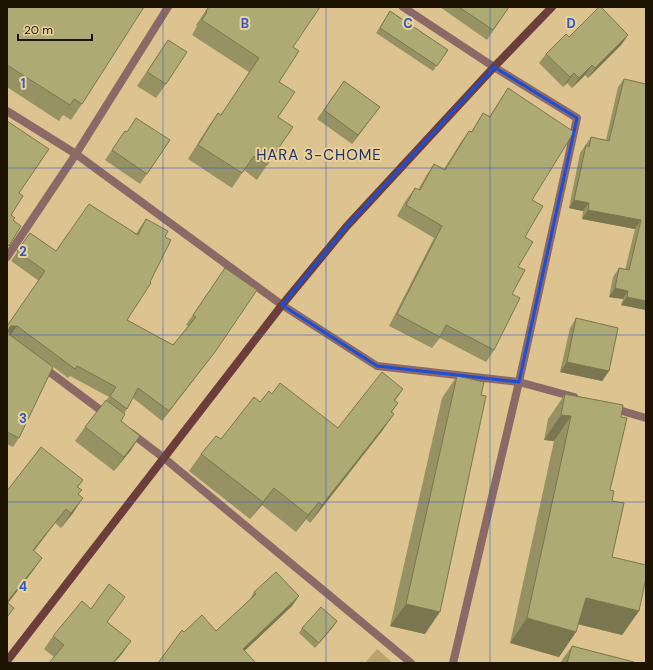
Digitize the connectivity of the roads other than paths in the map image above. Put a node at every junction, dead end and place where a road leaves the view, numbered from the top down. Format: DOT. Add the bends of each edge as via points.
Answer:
graph roads {
  1 [pos="168,7"];
  2 [pos="403,7"];
  3 [pos="552,7"];
  4 [pos="494,67"];
  5 [pos="7,111"];
  6 [pos="76,154"];
  7 [pos="7,257"];
  8 [pos="282,305"];
  9 [pos="38,364"];
  10 [pos="519,382"];
  11 [pos="579,399"];
  12 [pos="601,405"];
  13 [pos="646,418"];
  14 [pos="114,420"];
  15 [pos="126,430"];
  16 [pos="164,458"];
  17 [pos="7,661"];
  18 [pos="411,663"];
  19 [pos="453,663"];
  1 -- 6 [label="street"];
  2 -- 4 [label="street"];
  3 -- 4 [label="street"];
  4 -- 8 [label="street" via="347,226"];
  4 -- 10 [label="street" via="577,118"];
  5 -- 6 [label="street"];
  6 -- 7 [label="street"];
  6 -- 8 [label="street"];
  8 -- 10 [label="street" via="377,366"];
  8 -- 16 [label="street"];
  9 -- 14 [label="street"];
  10 -- 11 [label="street"];
  10 -- 19 [label="street"];
  12 -- 13 [label="street"];
  15 -- 16 [label="street"];
  16 -- 17 [label="street"];
  16 -- 18 [label="street"];
}
